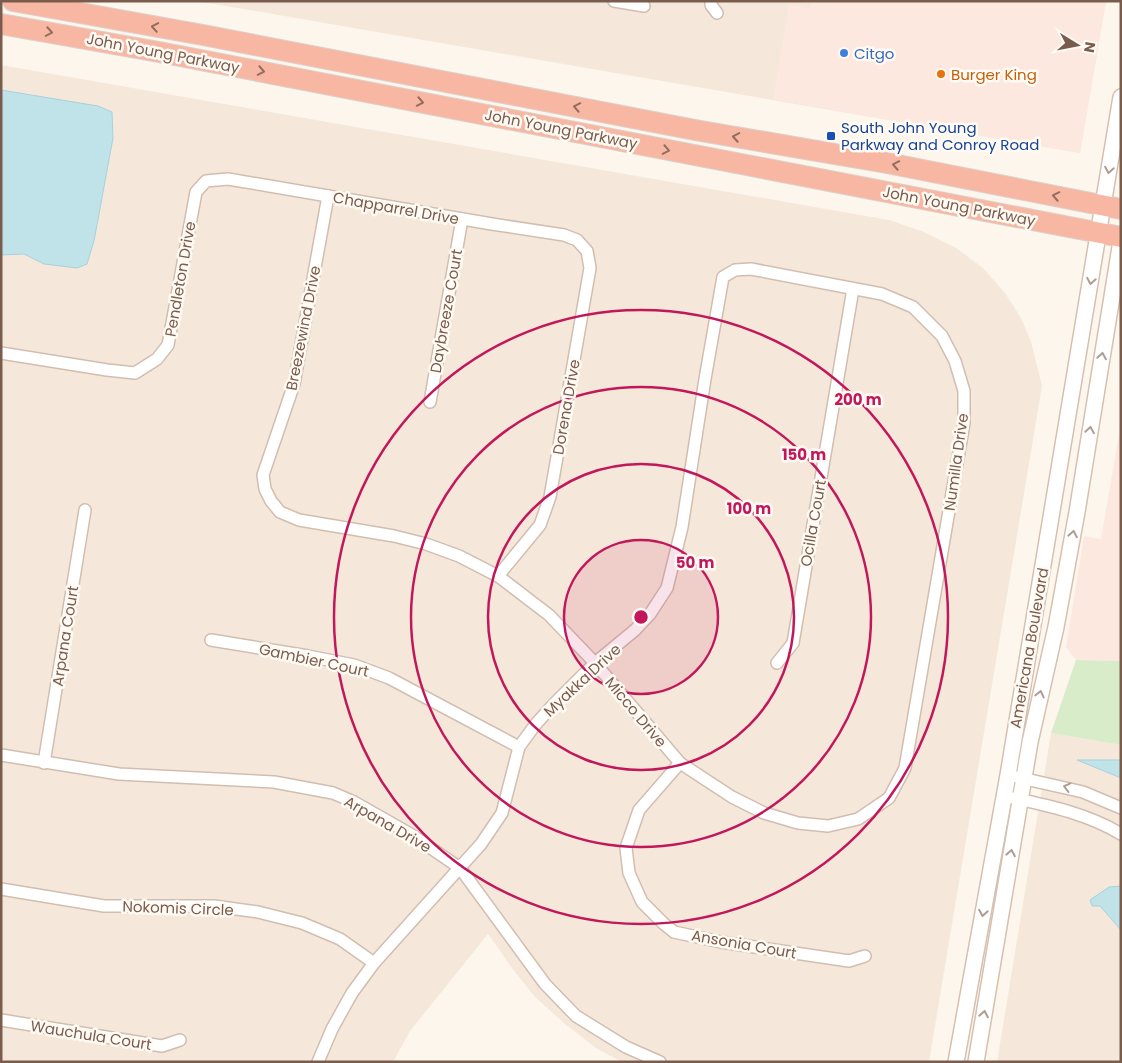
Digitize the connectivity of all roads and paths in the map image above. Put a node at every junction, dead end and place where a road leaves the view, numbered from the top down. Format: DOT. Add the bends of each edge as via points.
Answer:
graph roads {
  1 [pos="13,1"];
  2 [pos="614,1"];
  3 [pos="711,1"];
  4 [pos="644,6"];
  5 [pos="717,13"];
  6 [pos="1,24"];
  7 [pos="203,35"];
  8 [pos="159,52"];
  9 [pos="1121,97"];
  10 [pos="228,179"];
  11 [pos="328,196"];
  12 [pos="1112,207"];
  13 [pos="462,219"];
  14 [pos="1099,233"];
  15 [pos="564,235"];
  16 [pos="1121,237"];
  17 [pos="1121,241"];
  18 [pos="751,269"];
  19 [pos="853,289"];
  20 [pos="1,353"];
  21 [pos="430,402"];
  22 [pos="1058,473"];
  23 [pos="85,510"];
  24 [pos="280,512"];
  25 [pos="1077,512"];
  26 [pos="498,576"];
  27 [pos="1033,624"];
  28 [pos="1056,627"];
  29 [pos="211,640"];
  30 [pos="595,663"];
  31 [pos="777,663"];
  32 [pos="520,747"];
  33 [pos="1,756"];
  34 [pos="44,762"];
  35 [pos="680,763"];
  36 [pos="905,768"];
  37 [pos="1008,775"];
  38 [pos="1024,778"];
  39 [pos="1004,797"];
  40 [pos="1020,800"];
  41 [pos="1121,808"];
  42 [pos="1121,834"];
  43 [pos="460,868"];
  44 [pos="1,890"];
  45 [pos="865,956"];
  46 [pos="374,963"];
  47 [pos="1,1020"];
  48 [pos="180,1040"];
  49 [pos="318,1062"];
  50 [pos="660,1062"];
  51 [pos="956,1062"];
  52 [pos="976,1062"];
  7 -- 1 [label="highway, John Young Parkway, one-way"];
  2 -- 4 [label="street"];
  3 -- 5 [label="street"];
  6 -- 8 [label="highway, John Young Parkway, one-way"];
  7 -- 8 [label="highway" via="173,41"];
  12 -- 7 [label="highway, John Young Parkway, one-way"];
  8 -- 14 [label="highway, John Young Parkway, one-way"];
  9 -- 12 [label="main road, Americana Boulevard, one-way"];
  10 -- 11 [label="street, Chapparrel Drive"];
  10 -- 20 [label="street, Pendleton Drive" via="206,181 196,192 168,345 157,359 135,373"];
  11 -- 13 [label="street, Chapparrel Drive"];
  11 -- 24 [label="street, Breezewind Drive" via="294,384 264,475 265,489"];
  12 -- 14 [label="main road, Americana Boulevard"];
  13 -- 15 [label="street, Chapparrel Drive"];
  13 -- 21 [label="street, Daybreeze Court"];
  14 -- 16 [label="highway, John Young Parkway"];
  14 -- 22 [label="main road, Americana Boulevard, one-way"];
  15 -- 26 [label="street, Dorena Drive" via="577,240 587,251 590,268 550,496 540,526"];
  25 -- 17 [label="main road, Americana Boulevard, one-way"];
  18 -- 19 [label="street, Numilla Drive"];
  18 -- 30 [label="street, Myakka Drive" via="736,270 723,277 682,527 667,588 635,630"];
  19 -- 31 [label="street, Ocilla Court" via="793,643"];
  19 -- 36 [label="street, Numilla Drive" via="882,294 913,307 942,336 955,361 964,391 964,423"];
  22 -- 25 [label="main road" via="1064,496"];
  22 -- 27 [label="main road, Americana Boulevard"];
  23 -- 34 [label="street, Arpana Court"];
  24 -- 26 [label="street, Micco Drive" via="299,520 426,544"];
  28 -- 25 [label="main road, Americana Boulevard, one-way"];
  26 -- 30 [label="street, Micco Drive" via="549,615"];
  27 -- 28 [label="main road"];
  27 -- 37 [label="main road, Americana Boulevard"];
  38 -- 28 [label="main road, Americana Boulevard, one-way"];
  29 -- 32 [label="street, Gambier Court" via="354,665 389,678"];
  30 -- 32 [label="street, Myakka Drive" via="535,725"];
  30 -- 35 [label="street, Micco Drive"];
  32 -- 43 [label="street, Myakka Drive" via="502,813"];
  33 -- 34 [label="street, Arpana Drive"];
  34 -- 43 [label="street, Arpana Drive" via="119,774 274,782 333,794 354,802 412,835"];
  35 -- 36 [label="street, Micco Drive" via="732,797 764,813 798,823 828,826 858,819 889,798"];
  35 -- 45 [label="street, Ansonia Court" via="639,810 626,848 629,873 642,902 663,924 674,932 721,942 849,961"];
  37 -- 38 [label="street"];
  37 -- 39 [label="main road, Americana Boulevard"];
  38 -- 40 [label="main road, Americana Boulevard"];
  41 -- 38 [label="street, one-way" via="1083,792"];
  39 -- 40 [label="street"];
  39 -- 51 [label="main road, Americana Boulevard, one-way"];
  40 -- 42 [label="street" via="1102,822"];
  52 -- 40 [label="main road, Americana Boulevard, one-way"];
  43 -- 46 [label="street, Myakka Drive"];
  43 -- 50 [label="street, Arpana Drive" via="534,970 576,1016 626,1047"];
  44 -- 46 [label="street, Nokomis Circle" via="104,906 214,906 258,912 302,923 340,939"];
  46 -- 49 [label="street, Myakka Drive" via="348,1000"];
  47 -- 48 [label="street, Wauchula Court" via="162,1046"];
}
